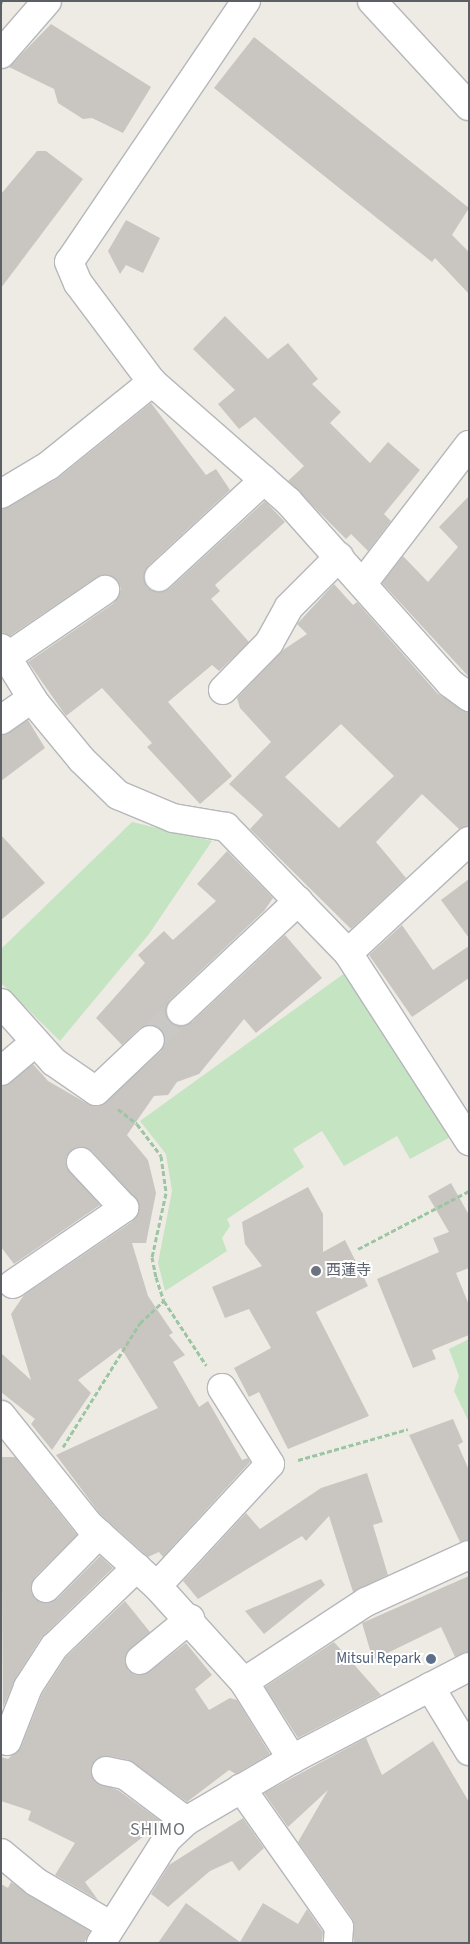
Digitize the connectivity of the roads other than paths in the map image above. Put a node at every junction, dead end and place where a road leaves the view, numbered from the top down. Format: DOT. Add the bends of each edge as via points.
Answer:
graph roads {
  1 [pos="47,1"];
  2 [pos="246,1"];
  3 [pos="372,1"];
  4 [pos="1,54"];
  5 [pos="469,106"];
  6 [pos="152,382"];
  7 [pos="469,445"];
  8 [pos="264,480"];
  9 [pos="1,494"];
  10 [pos="339,557"];
  11 [pos="159,577"];
  12 [pos="363,584"];
  13 [pos="105,590"];
  14 [pos="4,652"];
  15 [pos="223,690"];
  16 [pos="467,693"];
  17 [pos="32,698"];
  18 [pos="1,720"];
  19 [pos="467,847"];
  20 [pos="298,901"];
  21 [pos="348,953"];
  22 [pos="1,1003"];
  23 [pos="181,1012"];
  24 [pos="150,1040"];
  25 [pos="31,1046"];
  26 [pos="1,1071"];
  27 [pos="469,1141"];
  28 [pos="81,1162"];
  29 [pos="5,1284"];
  30 [pos="222,1388"];
  31 [pos="6,1430"];
  32 [pos="99,1534"];
  33 [pos="469,1555"];
  34 [pos="137,1568"];
  35 [pos="157,1586"];
  36 [pos="46,1588"];
  37 [pos="190,1619"];
  38 [pos="140,1660"];
  39 [pos="469,1667"];
  40 [pos="244,1682"];
  41 [pos="430,1687"];
  42 [pos="7,1741"];
  43 [pos="469,1751"];
  44 [pos="292,1759"];
  45 [pos="106,1771"];
  46 [pos="241,1788"];
  47 [pos="186,1821"];
  48 [pos="1,1853"];
  49 [pos="106,1934"];
  50 [pos="338,1943"];
  1 -- 4 [label="street"];
  2 -- 6 [label="street" via="69,262 78,283"];
  3 -- 5 [label="street"];
  6 -- 8 [label="street"];
  6 -- 9 [label="street" via="48,466"];
  7 -- 12 [label="street"];
  8 -- 10 [label="street"];
  8 -- 11 [label="street"];
  10 -- 12 [label="street"];
  10 -- 15 [label="street" via="289,607 270,643"];
  12 -- 16 [label="street" via="450,684"];
  13 -- 14 [label="street"];
  14 -- 17 [label="street"];
  17 -- 18 [label="street"];
  17 -- 20 [label="street" via="82,760 118,795 173,818 226,827"];
  19 -- 21 [label="street"];
  20 -- 21 [label="street"];
  20 -- 23 [label="street"];
  21 -- 27 [label="street"];
  22 -- 25 [label="street"];
  24 -- 25 [label="street" via="96,1091"];
  25 -- 26 [label="street"];
  28 -- 29 [label="street" via="124,1208"];
  30 -- 35 [label="street" via="270,1464"];
  31 -- 32 [label="street" via="46,1469"];
  32 -- 34 [label="street"];
  32 -- 36 [label="street"];
  33 -- 40 [label="street" via="366,1602"];
  34 -- 35 [label="street"];
  34 -- 42 [label="street" via="54,1647 28,1687"];
  35 -- 37 [label="street"];
  37 -- 38 [label="street"];
  37 -- 40 [label="street"];
  39 -- 41 [label="street"];
  40 -- 44 [label="street"];
  41 -- 43 [label="street"];
  41 -- 44 [label="street"];
  44 -- 46 [label="street"];
  45 -- 47 [label="street" via="125,1775"];
  46 -- 47 [label="street"];
  46 -- 50 [label="street" via="339,1927"];
  47 -- 49 [label="street" via="167,1839"];
  48 -- 49 [label="street"];
}
